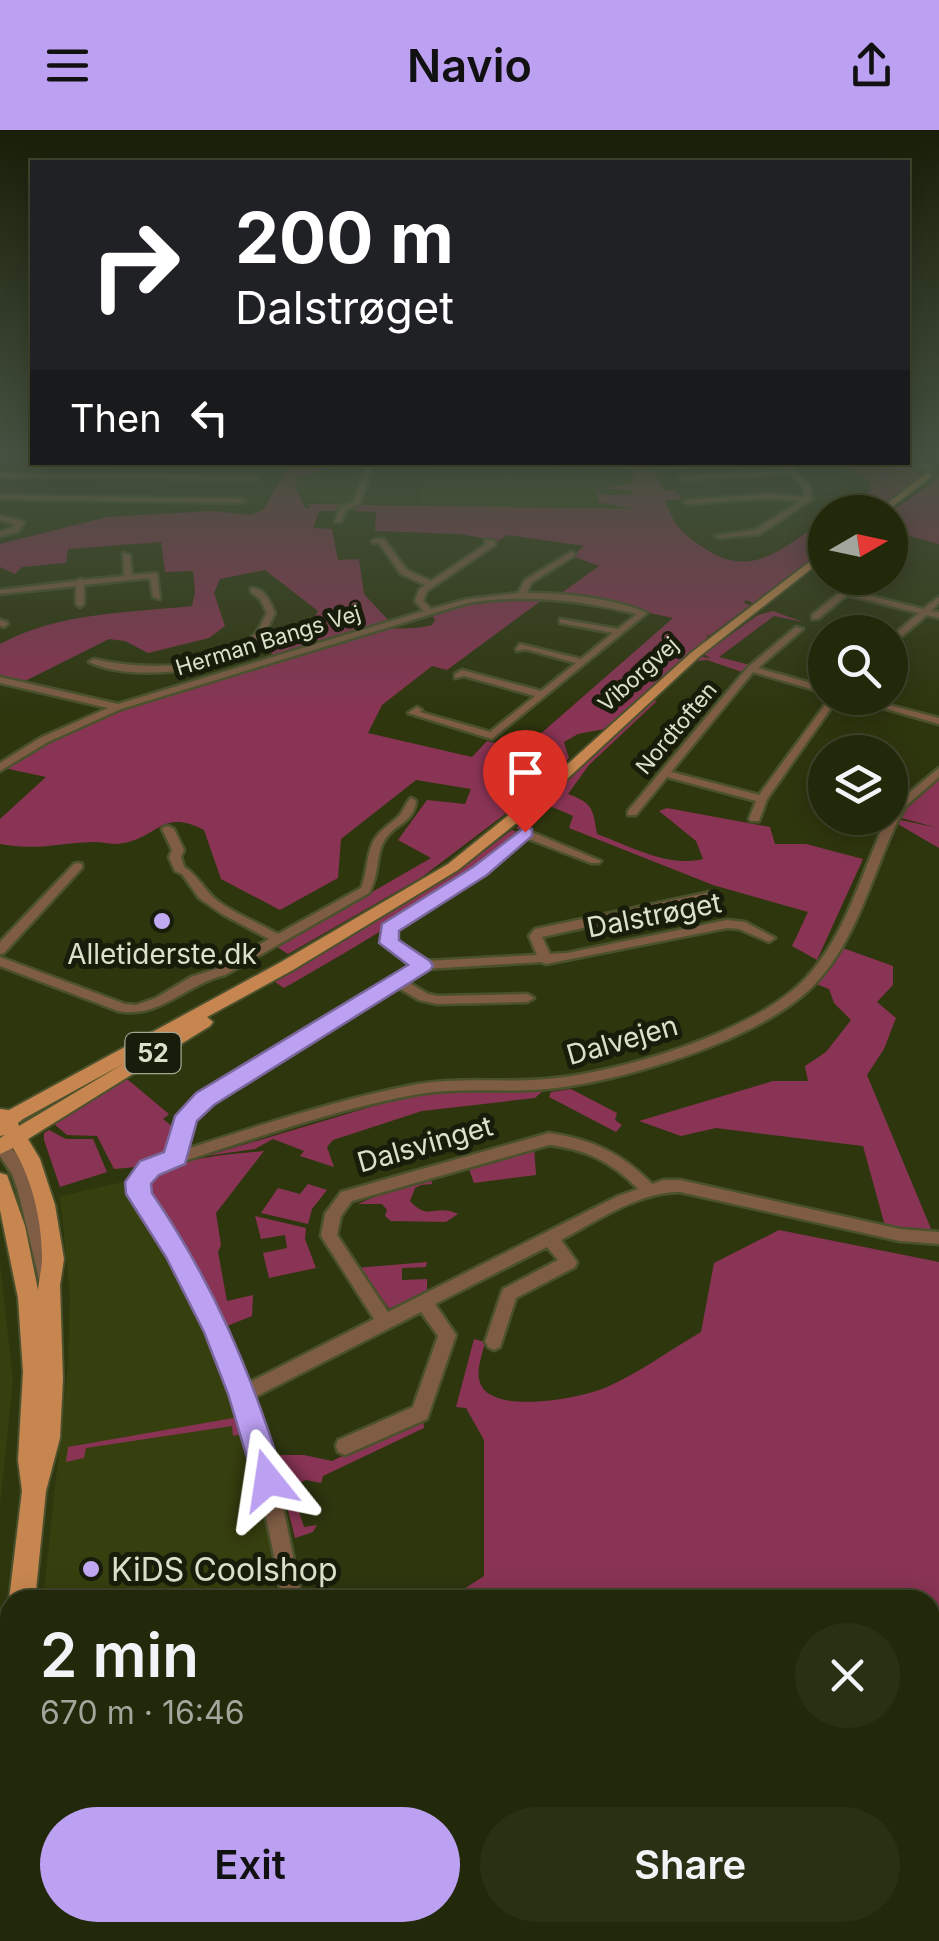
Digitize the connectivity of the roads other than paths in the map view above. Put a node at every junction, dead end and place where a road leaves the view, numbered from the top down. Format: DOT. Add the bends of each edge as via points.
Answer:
graph roads {
  1 [pos="376,541"];
  2 [pos="488,542"];
  3 [pos="571,554"];
  4 [pos="126,555"];
  5 [pos="62,565"];
  6 [pos="808,567"];
  7 [pos="128,577"];
  8 [pos="80,582"];
  9 [pos="62,583"];
  10 [pos="430,584"];
  11 [pos="254,590"];
  12 [pos="0,592"];
  13 [pos="522,594"];
  14 [pos="841,595"];
  15 [pos="857,595"];
  16 [pos="157,597"];
  17 [pos="939,599"];
  18 [pos="80,604"];
  19 [pos="429,612"];
  20 [pos="925,612"];
  21 [pos="816,615"];
  22 [pos="939,615"];
  23 [pos="564,621"];
  24 [pos="908,627"];
  25 [pos="799,630"];
  26 [pos="620,632"];
  27 [pos="520,649"];
  28 [pos="94,662"];
  29 [pos="583,662"];
  30 [pos="192,665"];
  31 [pos="751,669"];
  32 [pos="458,676"];
  33 [pos="0,680"];
  34 [pos="207,680"];
  35 [pos="808,685"];
  36 [pos="543,695"];
  37 [pos="118,707"];
  38 [pos="417,710"];
  39 [pos="908,713"];
  40 [pos="822,715"];
  41 [pos="939,721"];
  42 [pos="0,768"];
  43 [pos="939,771"];
  44 [pos="663,773"];
  45 [pos="762,799"];
  46 [pos="411,802"];
  47 [pos="632,813"];
  48 [pos="755,819"];
  49 [pos="168,829"];
  50 [pos="595,861"];
  51 [pos="78,866"];
  52 [pos="710,896"];
  53 [pos="769,938"];
  54 [pos="278,939"];
  55 [pos="0,950"];
  56 [pos="546,960"];
  57 [pos="0,961"];
  58 [pos="287,966"];
  59 [pos="422,966"];
  60 [pos="395,980"];
  61 [pos="527,998"];
  62 [pos="3,1133"];
  63 [pos="176,1158"];
  64 [pos="0,1180"];
  65 [pos="648,1190"];
  66 [pos="550,1238"];
  67 [pos="939,1238"];
  68 [pos="424,1302"];
  69 [pos="385,1322"];
  70 [pos="494,1342"];
  71 [pos="243,1394"];
  72 [pos="345,1446"];
  73 [pos="34,1491"];
  74 [pos="23,1590"];
  75 [pos="290,1590"];
  1 -- 10 [label="street" via="404,572"];
  2 -- 10 [label="street"];
  3 -- 13 [label="street" via="528,582"];
  4 -- 7 [label="street"];
  5 -- 9 [label="street"];
  6 -- 58 [label="main road, Viborgvej / 52" via="705,646 480,847"];
  7 -- 8 [label="street"];
  7 -- 16 [label="street" via="154,575"];
  8 -- 9 [label="street"];
  8 -- 18 [label="street"];
  9 -- 12 [label="street"];
  10 -- 19 [label="street" via="419,595"];
  11 -- 30 [label="street" via="270,606 264,631 244,647"];
  13 -- 19 [label="street, Herman Bangs Vej"];
  13 -- 26 [label="street, Herman Bangs Vej" via="642,613"];
  14 -- 21 [label="street"];
  15 -- 20 [label="street"];
  17 -- 20 [label="street"];
  19 -- 34 [label="street, Herman Bangs Vej"];
  20 -- 22 [label="street"];
  20 -- 24 [label="street"];
  23 -- 26 [label="street"];
  25 -- 31 [label="street"];
  26 -- 29 [label="street"];
  27 -- 29 [label="street"];
  28 -- 30 [label="street" via="141,672"];
  29 -- 36 [label="street"];
  30 -- 34 [label="street"];
  31 -- 35 [label="street"];
  31 -- 44 [label="street, Nordtoften"];
  32 -- 36 [label="street"];
  33 -- 37 [label="street"];
  34 -- 37 [label="street, Herman Bangs Vej"];
  36 -- 38 [label="street" via="492,736"];
  37 -- 42 [label="street, Herman Bangs Vej"];
  39 -- 41 [label="street"];
  40 -- 45 [label="street"];
  43 -- 63 [label="street, Dalvejen" via="894,816 824,966 784,1006 755,1023 583,1080 426,1088"];
  44 -- 45 [label="street"];
  44 -- 47 [label="street, Nordtoften"];
  45 -- 48 [label="street"];
  46 -- 54 [label="street" via="407,816 376,846 375,873 365,890"];
  49 -- 54 [label="street" via="179,869 194,889"];
  50 -- 59 [label="street" via="525,832 480,871 389,928 389,943"];
  51 -- 55 [label="street"];
  52 -- 56 [label="street, Dalstrøget" via="539,932"];
  53 -- 56 [label="street, Dalstrøget" via="727,924"];
  54 -- 57 [label="street" via="140,1010"];
  56 -- 59 [label="street, Dalstrøget"];
  58 -- 62 [label="main road, Viborgvej / 52" via="218,1014"];
  58 -- 62 [label="main road, Viborgvej / 52" via="193,1015"];
  59 -- 60 [label="street, Dalstrøget"];
  60 -- 61 [label="street" via="437,1000"];
  60 -- 63 [label="street, Dalstrøget" via="205,1099 187,1116"];
  62 -- 73 [label="main road" via="30,1159 54,1259 48,1438"];
  63 -- 71 [label="street, Dalvejen" via="150,1168 138,1182 139,1194 204,1301"];
  64 -- 73 [label="main road" via="23,1255 30,1307"];
  65 -- 66 [label="street"];
  65 -- 67 [label="street" via="702,1190"];
  65 -- 69 [label="street, Dalsvinget" via="611,1155 548,1139 347,1196 333,1214 329,1236"];
  66 -- 68 [label="street"];
  66 -- 70 [label="street" via="569,1262 509,1294"];
  68 -- 69 [label="street"];
  68 -- 72 [label="street" via="447,1335 420,1414"];
  69 -- 71 [label="street"];
  71 -- 75 [label="street"];
  73 -- 74 [label="main road"];
}
